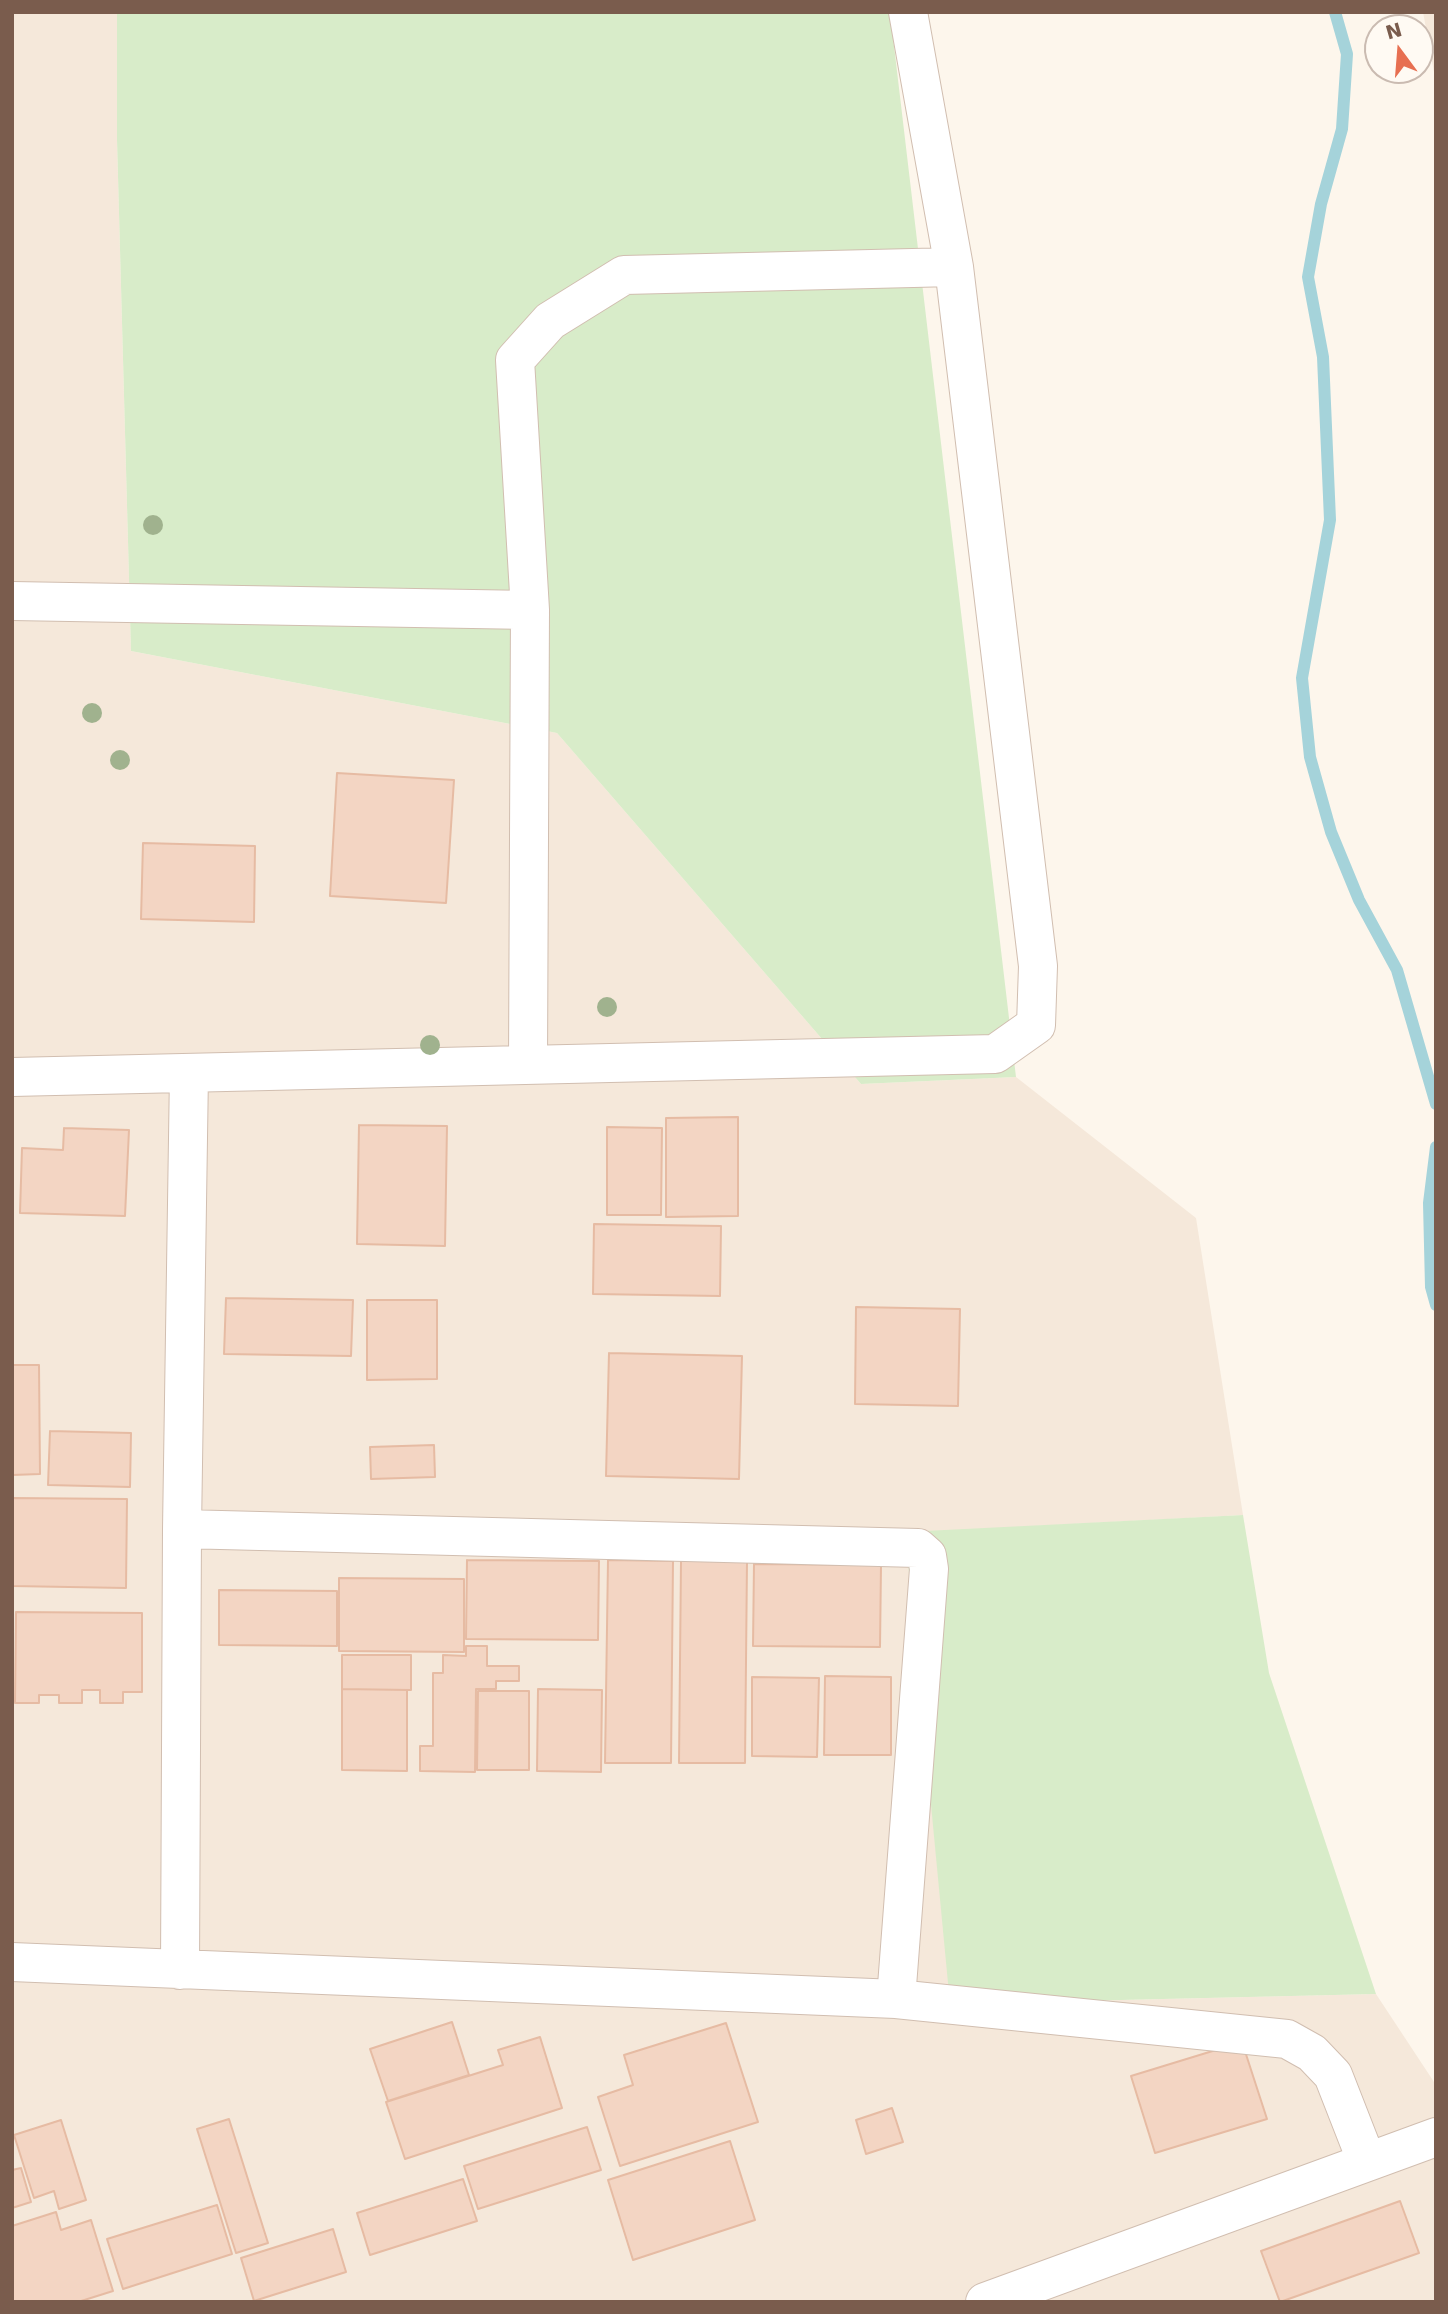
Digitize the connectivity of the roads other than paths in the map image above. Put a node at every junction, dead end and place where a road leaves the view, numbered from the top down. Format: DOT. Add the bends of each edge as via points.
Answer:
graph roads {
  1 [pos="908,12"];
  2 [pos="954,267"];
  3 [pos="12,601"];
  4 [pos="530,610"];
  5 [pos="528,1065"];
  6 [pos="189,1073"];
  7 [pos="12,1077"];
  8 [pos="181,1529"];
  9 [pos="12,1962"];
  10 [pos="180,1970"];
  11 [pos="896,1999"];
  12 [pos="1436,2137"];
  13 [pos="1367,2162"];
  14 [pos="985,2302"];
  1 -- 2 [label="street"];
  2 -- 4 [label="street" via="624,275 550,321 515,360"];
  2 -- 5 [label="street" via="1038,965 1036,1025 995,1054"];
  3 -- 4 [label="street"];
  4 -- 5 [label="street"];
  5 -- 6 [label="street"];
  6 -- 7 [label="street"];
  6 -- 8 [label="street"];
  8 -- 10 [label="street"];
  8 -- 11 [label="street" via="918,1548 927,1556 929,1569"];
  9 -- 10 [label="street"];
  10 -- 11 [label="street"];
  11 -- 13 [label="street" via="1287,2039 1312,2053 1333,2076"];
  12 -- 13 [label="street"];
  13 -- 14 [label="street"];
}
